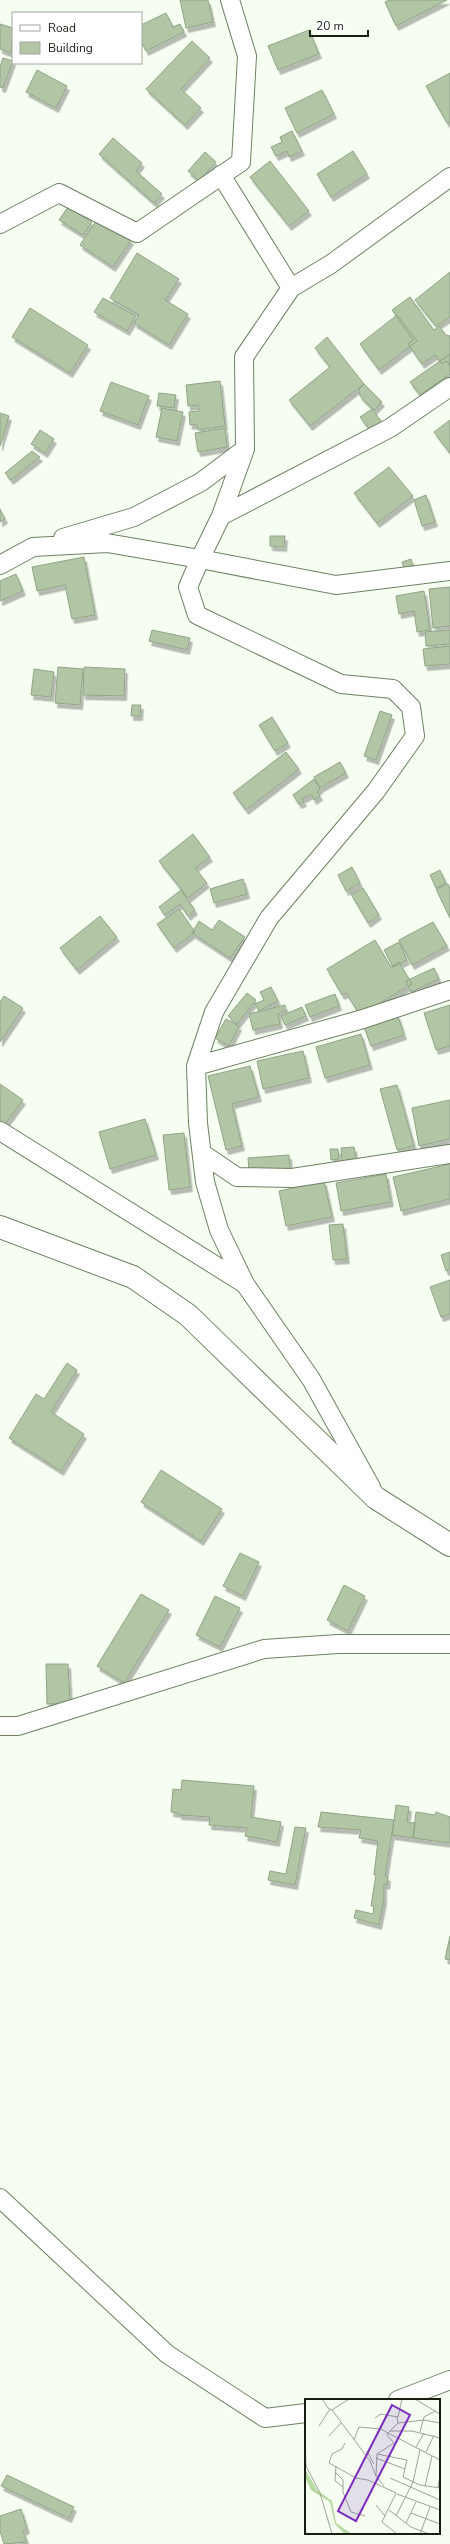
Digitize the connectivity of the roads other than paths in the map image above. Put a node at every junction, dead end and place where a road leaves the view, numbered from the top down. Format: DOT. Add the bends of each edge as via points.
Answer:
graph roads {
  1 [pos="230,0"];
  2 [pos="221,175"];
  3 [pos="450,177"];
  4 [pos="0,224"];
  5 [pos="291,288"];
  6 [pos="450,387"];
  7 [pos="245,449"];
  8 [pos="221,516"];
  9 [pos="33,546"];
  10 [pos="200,559"];
  11 [pos="0,565"];
  12 [pos="450,571"];
  13 [pos="450,990"];
  14 [pos="196,1066"];
  15 [pos="0,1131"];
  16 [pos="203,1154"];
  17 [pos="450,1154"];
  18 [pos="0,1227"];
  19 [pos="244,1284"];
  20 [pos="376,1498"];
  21 [pos="450,1545"];
  22 [pos="450,1644"];
  23 [pos="0,1726"];
  24 [pos="0,2198"];
  25 [pos="450,2380"];
  26 [pos="401,2399"];
  27 [pos="305,2413"];
  1 -- 2 [label="street" via="247,56 241,162"];
  2 -- 4 [label="street" via="136,233 59,193"];
  2 -- 5 [label="street"];
  3 -- 5 [label="street" via="331,264"];
  5 -- 7 [label="street" via="244,357"];
  6 -- 8 [label="street" via="390,428"];
  7 -- 8 [label="street"];
  7 -- 9 [label="street" via="201,482 134,517"];
  8 -- 10 [label="street"];
  9 -- 10 [label="street" via="107,542"];
  9 -- 11 [label="street"];
  10 -- 12 [label="street" via="336,585"];
  10 -- 14 [label="street" via="188,587 197,615 341,684 392,689 411,707 415,736 376,791 269,918 214,1012"];
  13 -- 14 [label="street" via="363,1019"];
  14 -- 16 [label="street" via="198,1124"];
  15 -- 19 [label="street"];
  16 -- 17 [label="street" via="237,1177 292,1178"];
  16 -- 19 [label="street" via="205,1182 219,1230"];
  18 -- 20 [label="street" via="133,1277 188,1315"];
  19 -- 20 [label="street" via="311,1379"];
  20 -- 21 [label="street"];
  22 -- 23 [label="street" via="338,1644 264,1649 18,1726"];
  24 -- 27 [label="street" via="167,2354 265,2418"];
  25 -- 26 [label="street"];
}
